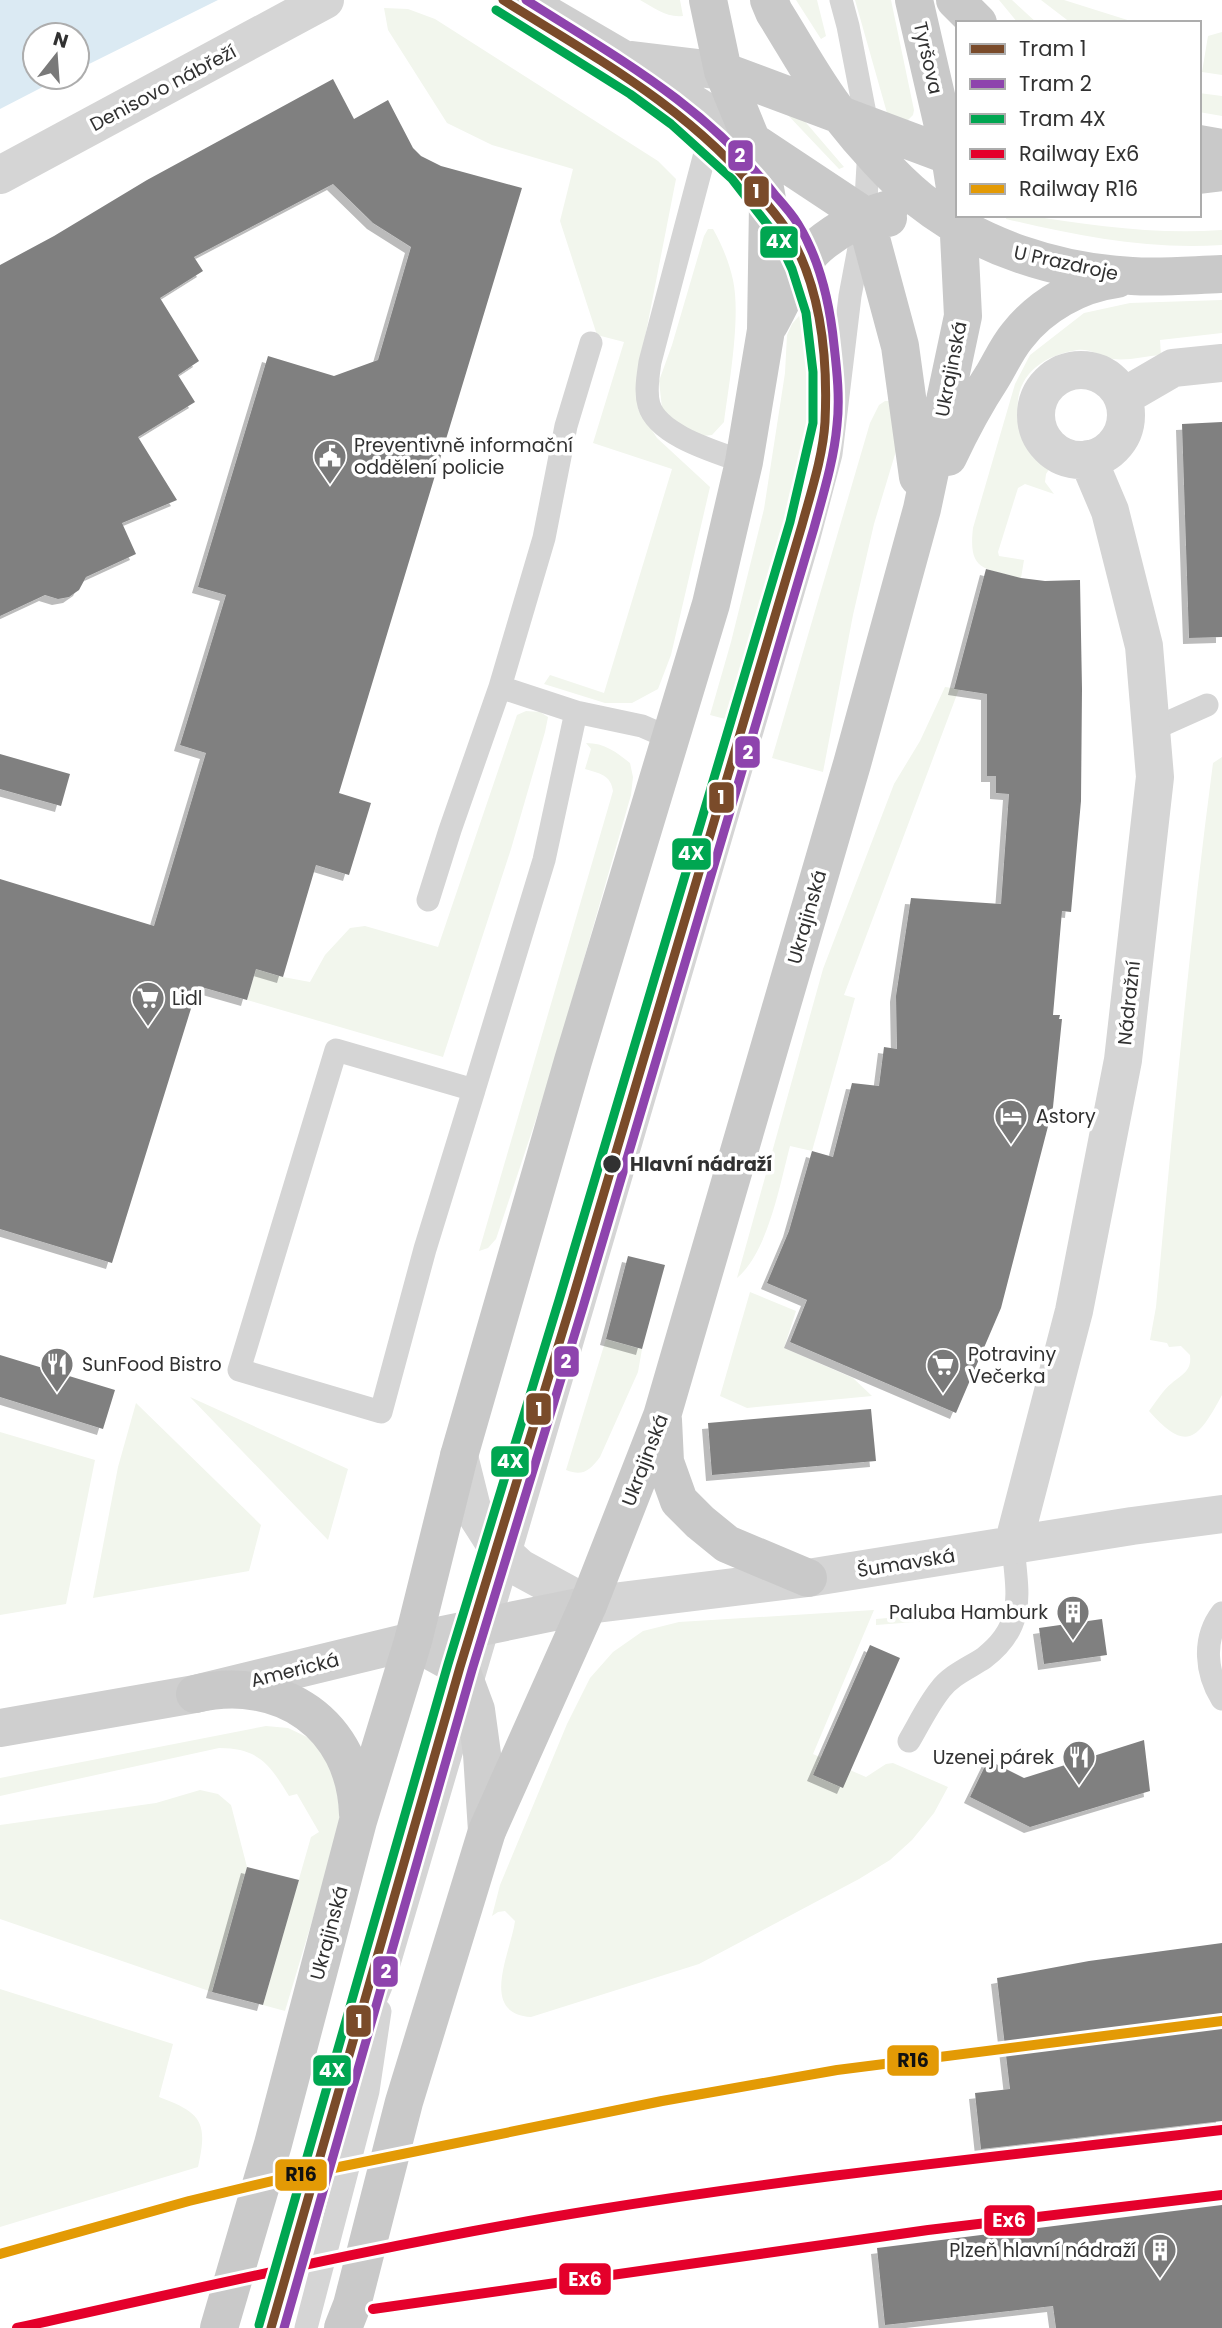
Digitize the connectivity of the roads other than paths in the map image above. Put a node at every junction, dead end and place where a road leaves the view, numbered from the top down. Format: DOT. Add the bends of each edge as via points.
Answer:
graph roads {
  1 [pos="325,0"];
  2 [pos="522,0"];
  3 [pos="708,0"];
  4 [pos="769,0"];
  5 [pos="841,0"];
  6 [pos="914,0"];
  7 [pos="955,0"];
  8 [pos="976,21"];
  9 [pos="623,59"];
  10 [pos="723,71"];
  11 [pos="716,118"];
  12 [pos="858,128"];
  13 [pos="752,141"];
  14 [pos="1201,144"];
  15 [pos="1222,148"];
  16 [pos="954,157"];
  17 [pos="1222,172"];
  18 [pos="0,175"];
  19 [pos="1201,175"];
  20 [pos="956,182"];
  21 [pos="919,200"];
  22 [pos="956,206"];
  23 [pos="956,206"];
  24 [pos="865,216"];
  25 [pos="958,217"];
  26 [pos="971,217"];
  27 [pos="1222,274"];
  28 [pos="1132,276"];
  29 [pos="766,330"];
  30 [pos="591,343"];
  31 [pos="1222,363"];
  32 [pos="1123,397"];
  33 [pos="1088,459"];
  34 [pos="744,462"];
  35 [pos="922,509"];
  36 [pos="500,687"];
  37 [pos="1207,705"];
  38 [pos="576,712"];
  39 [pos="1152,730"];
  40 [pos="671,739"];
  41 [pos="428,900"];
  42 [pos="474,1090"];
  43 [pos="662,1416"];
  44 [pos="458,1456"];
  45 [pos="1222,1514"];
  46 [pos="1013,1545"];
  47 [pos="507,1558"];
  48 [pos="808,1577"];
  49 [pos="588,1605"];
  50 [pos="1222,1614"];
  51 [pos="487,1626"];
  52 [pos="413,1641"];
  53 [pos="468,1691"];
  54 [pos="195,1694"];
  55 [pos="1222,1699"];
  56 [pos="0,1728"];
  57 [pos="909,1741"];
  58 [pos="358,1821"];
  59 [pos="487,1831"];
  60 [pos="386,1975"];
  61 [pos="350,2320"];
  62 [pos="219,2328"];
  63 [pos="271,2328"];
  64 [pos="306,2328"];
  1 -- 18 [label="street, Denisovo nábřeží"];
  2 -- 9 [label="street"];
  3 -- 10 [label="main road"];
  4 -- 12 [label="main road"];
  5 -- 12 [label="lane" via="848,26"];
  6 -- 16 [label="main road, Tyršova"];
  7 -- 8 [label="main road"];
  9 -- 10 [label="street"];
  9 -- 11 [label="street"];
  10 -- 11 [label="lane"];
  10 -- 12 [label="main road"];
  10 -- 13 [label="main road, Ukrajinská"];
  11 -- 13 [label="street"];
  11 -- 34 [label="lane" via="650,362 648,404 666,429"];
  12 -- 16 [label="main road"];
  12 -- 21 [label="main road, U Prazdroje"];
  12 -- 24 [label="lane"];
  13 -- 24 [label="main road"];
  13 -- 29 [label="main road, Ukrajinská" via="768,205"];
  14 -- 15 [label="main road"];
  16 -- 20 [label="main road, Ukrajinská"];
  17 -- 19 [label="main road"];
  21 -- 22 [label="main road, U Prazdroje"];
  21 -- 24 [label="main road, Ukrajinská"];
  23 -- 24 [label="main road"];
  24 -- 29 [label="main road, Ukrajinská" via="817,247"];
  24 -- 35 [label="main road" via="900,346"];
  24 -- 47 [label="lane" via="849,296 831,454"];
  25 -- 35 [label="main road, Ukrajinská" via="962,316"];
  26 -- 28 [label="main road, U Prazdroje" via="1013,253 1085,271"];
  27 -- 28 [label="main road, U Prazdroje"];
  28 -- 35 [label="main road" via="1077,290 1056,301 1017,336 968,416"];
  29 -- 34 [label="main road, Ukrajinská"];
  30 -- 36 [label="lane" via="566,426 544,538"];
  31 -- 32 [label="street" via="1173,368"];
  32 -- 33 [label="street" via="1126,410 1121,437"];
  32 -- 33 [label="street" via="1104,376 1073,370 1047,385 1039,399 1037,422 1046,443 1072,459"];
  33 -- 39 [label="street, Nádražní" via="1110,511 1144,646"];
  34 -- 40 [label="main road, Ukrajinská" via="711,604"];
  35 -- 43 [label="main road, Ukrajinská"];
  36 -- 38 [label="lane"];
  36 -- 41 [label="lane"];
  37 -- 39 [label="lane"];
  38 -- 40 [label="lane" via="642,726"];
  38 -- 42 [label="lane" via="544,860"];
  39 -- 46 [label="street, Nádražní" via="1155,777 1123,1060 1073,1311"];
  40 -- 44 [label="main road, Ukrajinská"];
  42 -- 42 [label="lane" via="335,1050 239,1370 381,1412"];
  43 -- 48 [label="main road" via="665,1462 679,1501 727,1544"];
  43 -- 49 [label="main road, Ukrajinská"];
  44 -- 47 [label="street" via="472,1508"];
  44 -- 52 [label="main road, Ukrajinská"];
  45 -- 46 [label="street, Šumavská"];
  46 -- 48 [label="street, Šumavská"];
  46 -- 57 [label="lane" via="1017,1607 1010,1632 940,1689"];
  47 -- 49 [label="street"];
  47 -- 51 [label="lane"];
  48 -- 49 [label="street, Šumavská"];
  49 -- 51 [label="street, Americká"];
  49 -- 59 [label="main road, Ukrajinská"];
  50 -- 55 [label="lane" via="1208,1650 1209,1667"];
  51 -- 52 [label="street, Americká"];
  51 -- 53 [label="lane"];
  52 -- 53 [label="street" via="460,1667"];
  52 -- 54 [label="street, Americká"];
  52 -- 58 [label="main road, Ukrajinská"];
  53 -- 59 [label="street" via="476,1710 482,1754"];
  53 -- 60 [label="lane"];
  54 -- 56 [label="street, Americká"];
  54 -- 58 [label="main road" via="243,1688 268,1693 310,1715 328,1731 352,1773"];
  58 -- 62 [label="main road, Ukrajinská"];
  59 -- 61 [label="main road, Ukrajinská" via="404,2102"];
  60 -- 63 [label="lane" via="340,2087"];
  60 -- 64 [label="lane" via="368,2091"];
}
